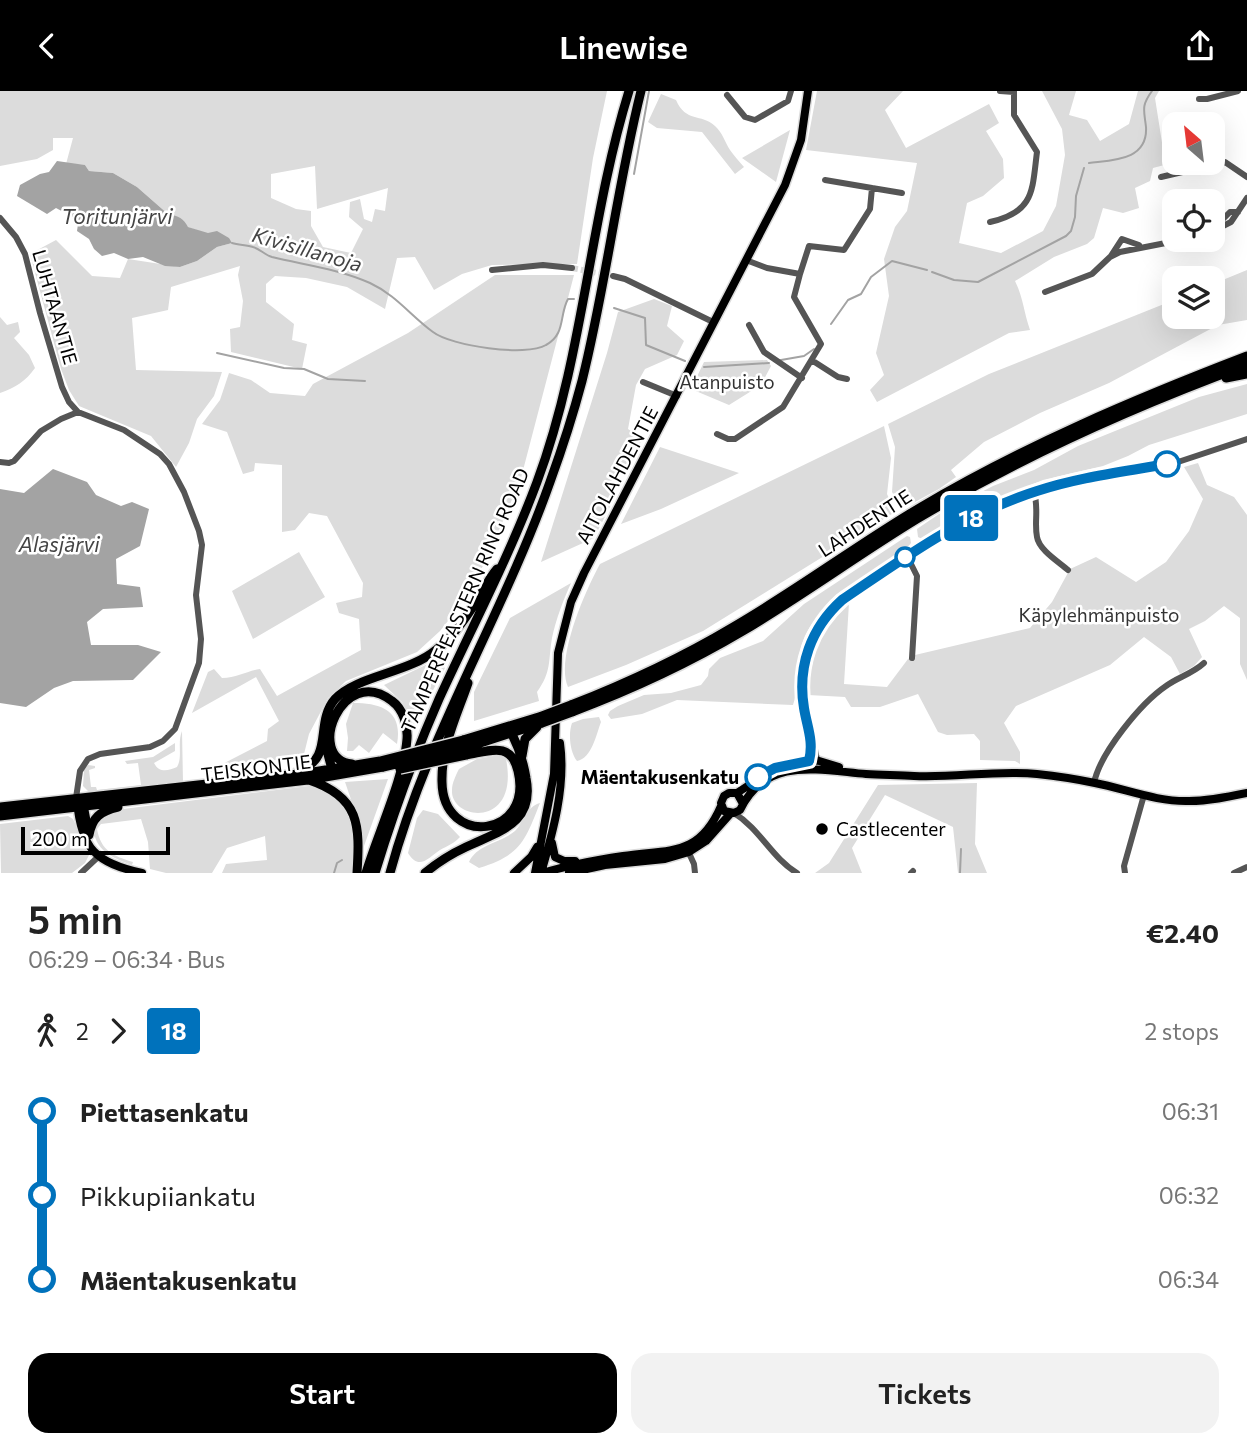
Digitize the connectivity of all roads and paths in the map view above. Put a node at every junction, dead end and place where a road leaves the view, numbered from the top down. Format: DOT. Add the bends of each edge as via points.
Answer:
graph roads {
  1 [pos="629,91"];
  2 [pos="641,91"];
  3 [pos="791,91"];
  4 [pos="808,91"];
  5 [pos="1000,91"];
  6 [pos="1014,91"];
  7 [pos="1238,91"];
  8 [pos="727,95"];
  9 [pos="1199,99"];
  10 [pos="1161,177"];
  11 [pos="1247,177"];
  12 [pos="825,180"];
  13 [pos="872,188"];
  14 [pos="902,193"];
  15 [pos="1247,198"];
  16 [pos="1225,217"];
  17 [pos="0,218"];
  18 [pos="990,222"];
  19 [pos="1162,245"];
  20 [pos="1140,246"];
  21 [pos="1110,257"];
  22 [pos="746,260"];
  23 [pos="572,268"];
  24 [pos="492,270"];
  25 [pos="800,274"];
  26 [pos="613,276"];
  27 [pos="1045,292"];
  28 [pos="713,322"];
  29 [pos="749,325"];
  30 [pos="1247,356"];
  31 [pos="813,361"];
  32 [pos="1247,365"];
  33 [pos="1247,374"];
  34 [pos="802,378"];
  35 [pos="847,379"];
  36 [pos="643,382"];
  37 [pos="677,395"];
  38 [pos="1167,397"];
  39 [pos="76,410"];
  40 [pos="717,434"];
  41 [pos="1247,439"];
  42 [pos="0,463"];
  43 [pos="1034,491"];
  44 [pos="907,556"];
  45 [pos="504,563"];
  46 [pos="1069,570"];
  47 [pos="480,645"];
  48 [pos="912,658"];
  49 [pos="1204,663"];
  50 [pos="571,709"];
  51 [pos="542,719"];
  52 [pos="508,732"];
  53 [pos="323,734"];
  54 [pos="465,748"];
  55 [pos="518,759"];
  56 [pos="364,764"];
  57 [pos="813,764"];
  58 [pos="383,767"];
  59 [pos="333,773"];
  60 [pos="284,774"];
  61 [pos="308,780"];
  62 [pos="1094,783"];
  63 [pos="737,793"];
  64 [pos="1247,793"];
  65 [pos="1144,796"];
  66 [pos="139,800"];
  67 [pos="80,802"];
  68 [pos="721,806"];
  69 [pos="0,807"];
  70 [pos="737,809"];
  71 [pos="0,816"];
  72 [pos="548,829"];
  73 [pos="89,835"];
  74 [pos="687,849"];
  75 [pos="95,854"];
  76 [pos="598,863"];
  77 [pos="1247,867"];
  78 [pos="80,873"];
  79 [pos="142,873"];
  80 [pos="357,873"];
  81 [pos="366,873"];
  82 [pos="375,873"];
  83 [pos="390,873"];
  84 [pos="425,873"];
  85 [pos="514,873"];
  86 [pos="535,873"];
  87 [pos="542,873"];
  88 [pos="569,873"];
  89 [pos="578,873"];
  90 [pos="695,873"];
  91 [pos="797,873"];
  92 [pos="1125,873"];
  93 [pos="1234,873"];
  1 -- 45 [label="highway, TAMPERE EASTERN RING ROAD" via="558,419"];
  2 -- 47 [label="highway, TAMPERE EASTERN RING ROAD" via="575,408 536,521"];
  3 -- 8 [label="street" via="788,101 755,120 745,117"];
  4 -- 22 [label="main road, AITOLAHDENTIE" via="792,169"];
  5 -- 6 [label="street"];
  6 -- 18 [label="street" via="1014,115 1037,152 1031,195 1026,205"];
  7 -- 9 [label="street"];
  10 -- 11 [label="street" via="1225,162"];
  12 -- 13 [label="street"];
  13 -- 14 [label="street"];
  13 -- 25 [label="street" via="870,209 848,247 809,246"];
  15 -- 16 [label="street" via="1238,212"];
  17 -- 39 [label="street, LUHTAANTIE" via="25,254 62,387"];
  19 -- 20 [label="street"];
  20 -- 21 [label="street"];
  20 -- 21 [label="street" via="1121,240"];
  21 -- 27 [label="street" via="1092,274"];
  22 -- 25 [label="street"];
  22 -- 28 [label="main road, AITOLAHDENTIE"];
  23 -- 24 [label="street" via="543,265"];
  25 -- 31 [label="street" via="794,297 821,344"];
  26 -- 28 [label="street"];
  28 -- 37 [label="main road, AITOLAHDENTIE"];
  29 -- 34 [label="street" via="764,352"];
  30 -- 50 [label="highway, LAHDENTIE" via="1085,422 1003,462 921,507 723,633"];
  31 -- 34 [label="street"];
  31 -- 35 [label="street"];
  32 -- 38 [label="highway, LAHDENTIE"];
  33 -- 38 [label="highway"];
  34 -- 40 [label="street" via="783,407 758,425 735,439"];
  36 -- 37 [label="street"];
  37 -- 72 [label="main road, AITOLAHDENTIE" via="571,602 557,660 562,776"];
  38 -- 50 [label="highway, LAHDENTIE" via="984,481 723,643 647,681"];
  39 -- 42 [label="street" via="41,431 14,461"];
  39 -- 67 [label="street" via="143,440 160,454 193,513 202,549 196,595 199,663 175,729 150,747 88,759 78,782"];
  41 -- 43 [label="street" via="1178,462"];
  43 -- 44 [label="street" via="967,520"];
  43 -- 46 [label="street" via="1040,545"];
  44 -- 48 [label="street" via="917,576"];
  44 -- 57 [label="street" via="842,600 816,631 802,677"];
  45 -- 53 [label="highway" via="436,651 339,695 326,715"];
  45 -- 82 [label="highway, TAMPERE EASTERN RING ROAD" via="419,746"];
  47 -- 55 [label="highway" via="443,763 444,797 456,817 481,827 496,825 510,815 521,787"];
  47 -- 83 [label="highway, TAMPERE EASTERN RING ROAD" via="446,717"];
  49 -- 62 [label="street" via="1168,684 1132,719 1098,769"];
  50 -- 51 [label="highway, LAHDENTIE, bridge"];
  51 -- 52 [label="highway, LAHDENTIE"];
  51 -- 55 [label="highway" via="525,739"];
  52 -- 54 [label="highway, TEISKONTIE"];
  52 -- 55 [label="highway"];
  53 -- 59 [label="highway"];
  53 -- 60 [label="highway" via="317,760"];
  54 -- 55 [label="highway" via="502,750"];
  54 -- 58 [label="highway, TEISKONTIE, bridge"];
  55 -- 84 [label="highway" via="528,798 517,819"];
  56 -- 58 [label="highway, TEISKONTIE"];
  56 -- 59 [label="highway, TEISKONTIE"];
  56 -- 81 [label="highway" via="337,758 330,729 344,701 360,694 378,694 400,708 407,738"];
  57 -- 62 [label="main road" via="920,776 1020,773"];
  57 -- 63 [label="main road" via="767,772"];
  57 -- 70 [label="main road" via="768,778"];
  58 -- 59 [label="highway, TEISKONTIE"];
  59 -- 60 [label="highway, TEISKONTIE"];
  59 -- 61 [label="highway, TEISKONTIE"];
  60 -- 67 [label="highway, TEISKONTIE"];
  61 -- 66 [label="highway, TEISKONTIE"];
  61 -- 80 [label="highway" via="333,789 351,811 358,845"];
  62 -- 65 [label="main road"];
  63 -- 68 [label="main road" via="726,794"];
  63 -- 70 [label="main road"];
  64 -- 65 [label="main road" via="1188,801"];
  65 -- 92 [label="street"];
  66 -- 67 [label="highway, TEISKONTIE"];
  66 -- 73 [label="highway" via="100,813"];
  67 -- 69 [label="highway, TEISKONTIE"];
  67 -- 71 [label="highway, TEISKONTIE"];
  67 -- 73 [label="main road"];
  67 -- 75 [label="main road" via="82,830"];
  68 -- 70 [label="main road" via="724,811"];
  68 -- 74 [label="main road" via="706,832"];
  70 -- 74 [label="main road" via="706,841"];
  70 -- 91 [label="street"];
  72 -- 76 [label="main road" via="555,857"];
  72 -- 85 [label="main road" via="535,852"];
  72 -- 86 [label="main road, AITOLAHDENTIE"];
  72 -- 87 [label="main road, AITOLAHDENTIE"];
  73 -- 75 [label="main road"];
  74 -- 76 [label="main road"];
  74 -- 90 [label="street"];
  75 -- 78 [label="street"];
  75 -- 79 [label="main road" via="112,865"];
  76 -- 87 [label="main road"];
  76 -- 88 [label="main road"];
  76 -- 89 [label="main road"];
  77 -- 93 [label="street"];
}
